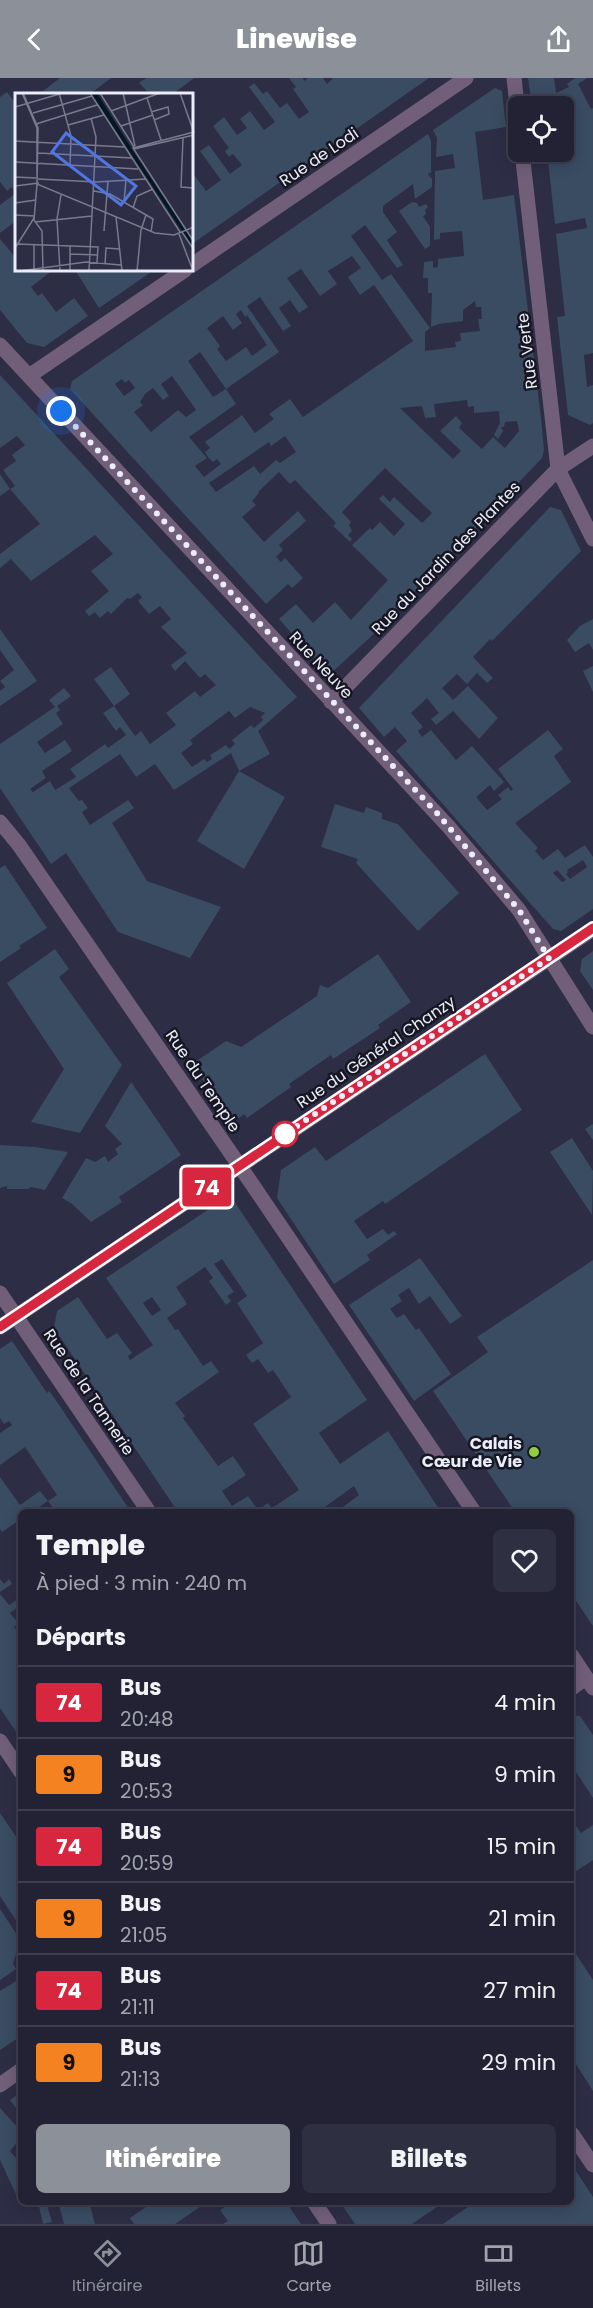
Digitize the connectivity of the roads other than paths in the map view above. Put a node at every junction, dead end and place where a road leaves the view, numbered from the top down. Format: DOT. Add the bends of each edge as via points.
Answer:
graph roads {
  1 [pos="466,78"];
  2 [pos="514,78"];
  3 [pos="516,96"];
  4 [pos="523,162"];
  5 [pos="194,264"];
  6 [pos="182,272"];
  7 [pos="0,345"];
  8 [pos="29,376"];
  9 [pos="593,446"];
  10 [pos="558,469"];
  11 [pos="593,539"];
  12 [pos="331,702"];
  13 [pos="0,822"];
  14 [pos="593,928"];
  15 [pos="549,958"];
  16 [pos="593,1027"];
  17 [pos="239,1165"];
  18 [pos="0,1293"];
  19 [pos="16,1317"];
  20 [pos="0,1327"];
  21 [pos="147,1509"];
  22 [pos="472,1509"];
  23 [pos="574,1659"];
  24 [pos="590,1683"];
  25 [pos="574,1687"];
  26 [pos="0,1741"];
  27 [pos="18,1768"];
  28 [pos="18,2072"];
  29 [pos="0,2085"];
  30 [pos="574,2137"];
  31 [pos="593,2165"];
  32 [pos="316,2205"];
  33 [pos="329,2224"];
  1 -- 5 [label="street, Rue de Lodi"];
  2 -- 3 [label="street"];
  4 -- 10 [label="street, Rue Verte"];
  6 -- 8 [label="street"];
  7 -- 8 [label="street, Rue Neuve"];
  8 -- 12 [label="street, Rue Neuve"];
  9 -- 10 [label="street, Rue du Jardin des Plantes"];
  10 -- 11 [label="street, Rue Verte"];
  10 -- 12 [label="street, Rue du Jardin des Plantes"];
  12 -- 15 [label="street, Rue Neuve" via="464,844 519,910"];
  13 -- 17 [label="street, Rue du Temple"];
  14 -- 15 [label="street, Rue du Général Chanzy"];
  15 -- 16 [label="street, Rue Neuve"];
  15 -- 17 [label="street, Rue du Général Chanzy"];
  17 -- 19 [label="street, Rue du Général Chanzy"];
  17 -- 22 [label="street, Rue du Temple"];
  18 -- 19 [label="street, Rue de la Tannerie"];
  19 -- 20 [label="street, Rue du Général Chanzy"];
  19 -- 21 [label="street, Rue de la Tannerie"];
  23 -- 24 [label="street"];
  24 -- 25 [label="street"];
  26 -- 27 [label="street"];
  28 -- 29 [label="street"];
  30 -- 31 [label="street"];
  32 -- 33 [label="street"];
}
